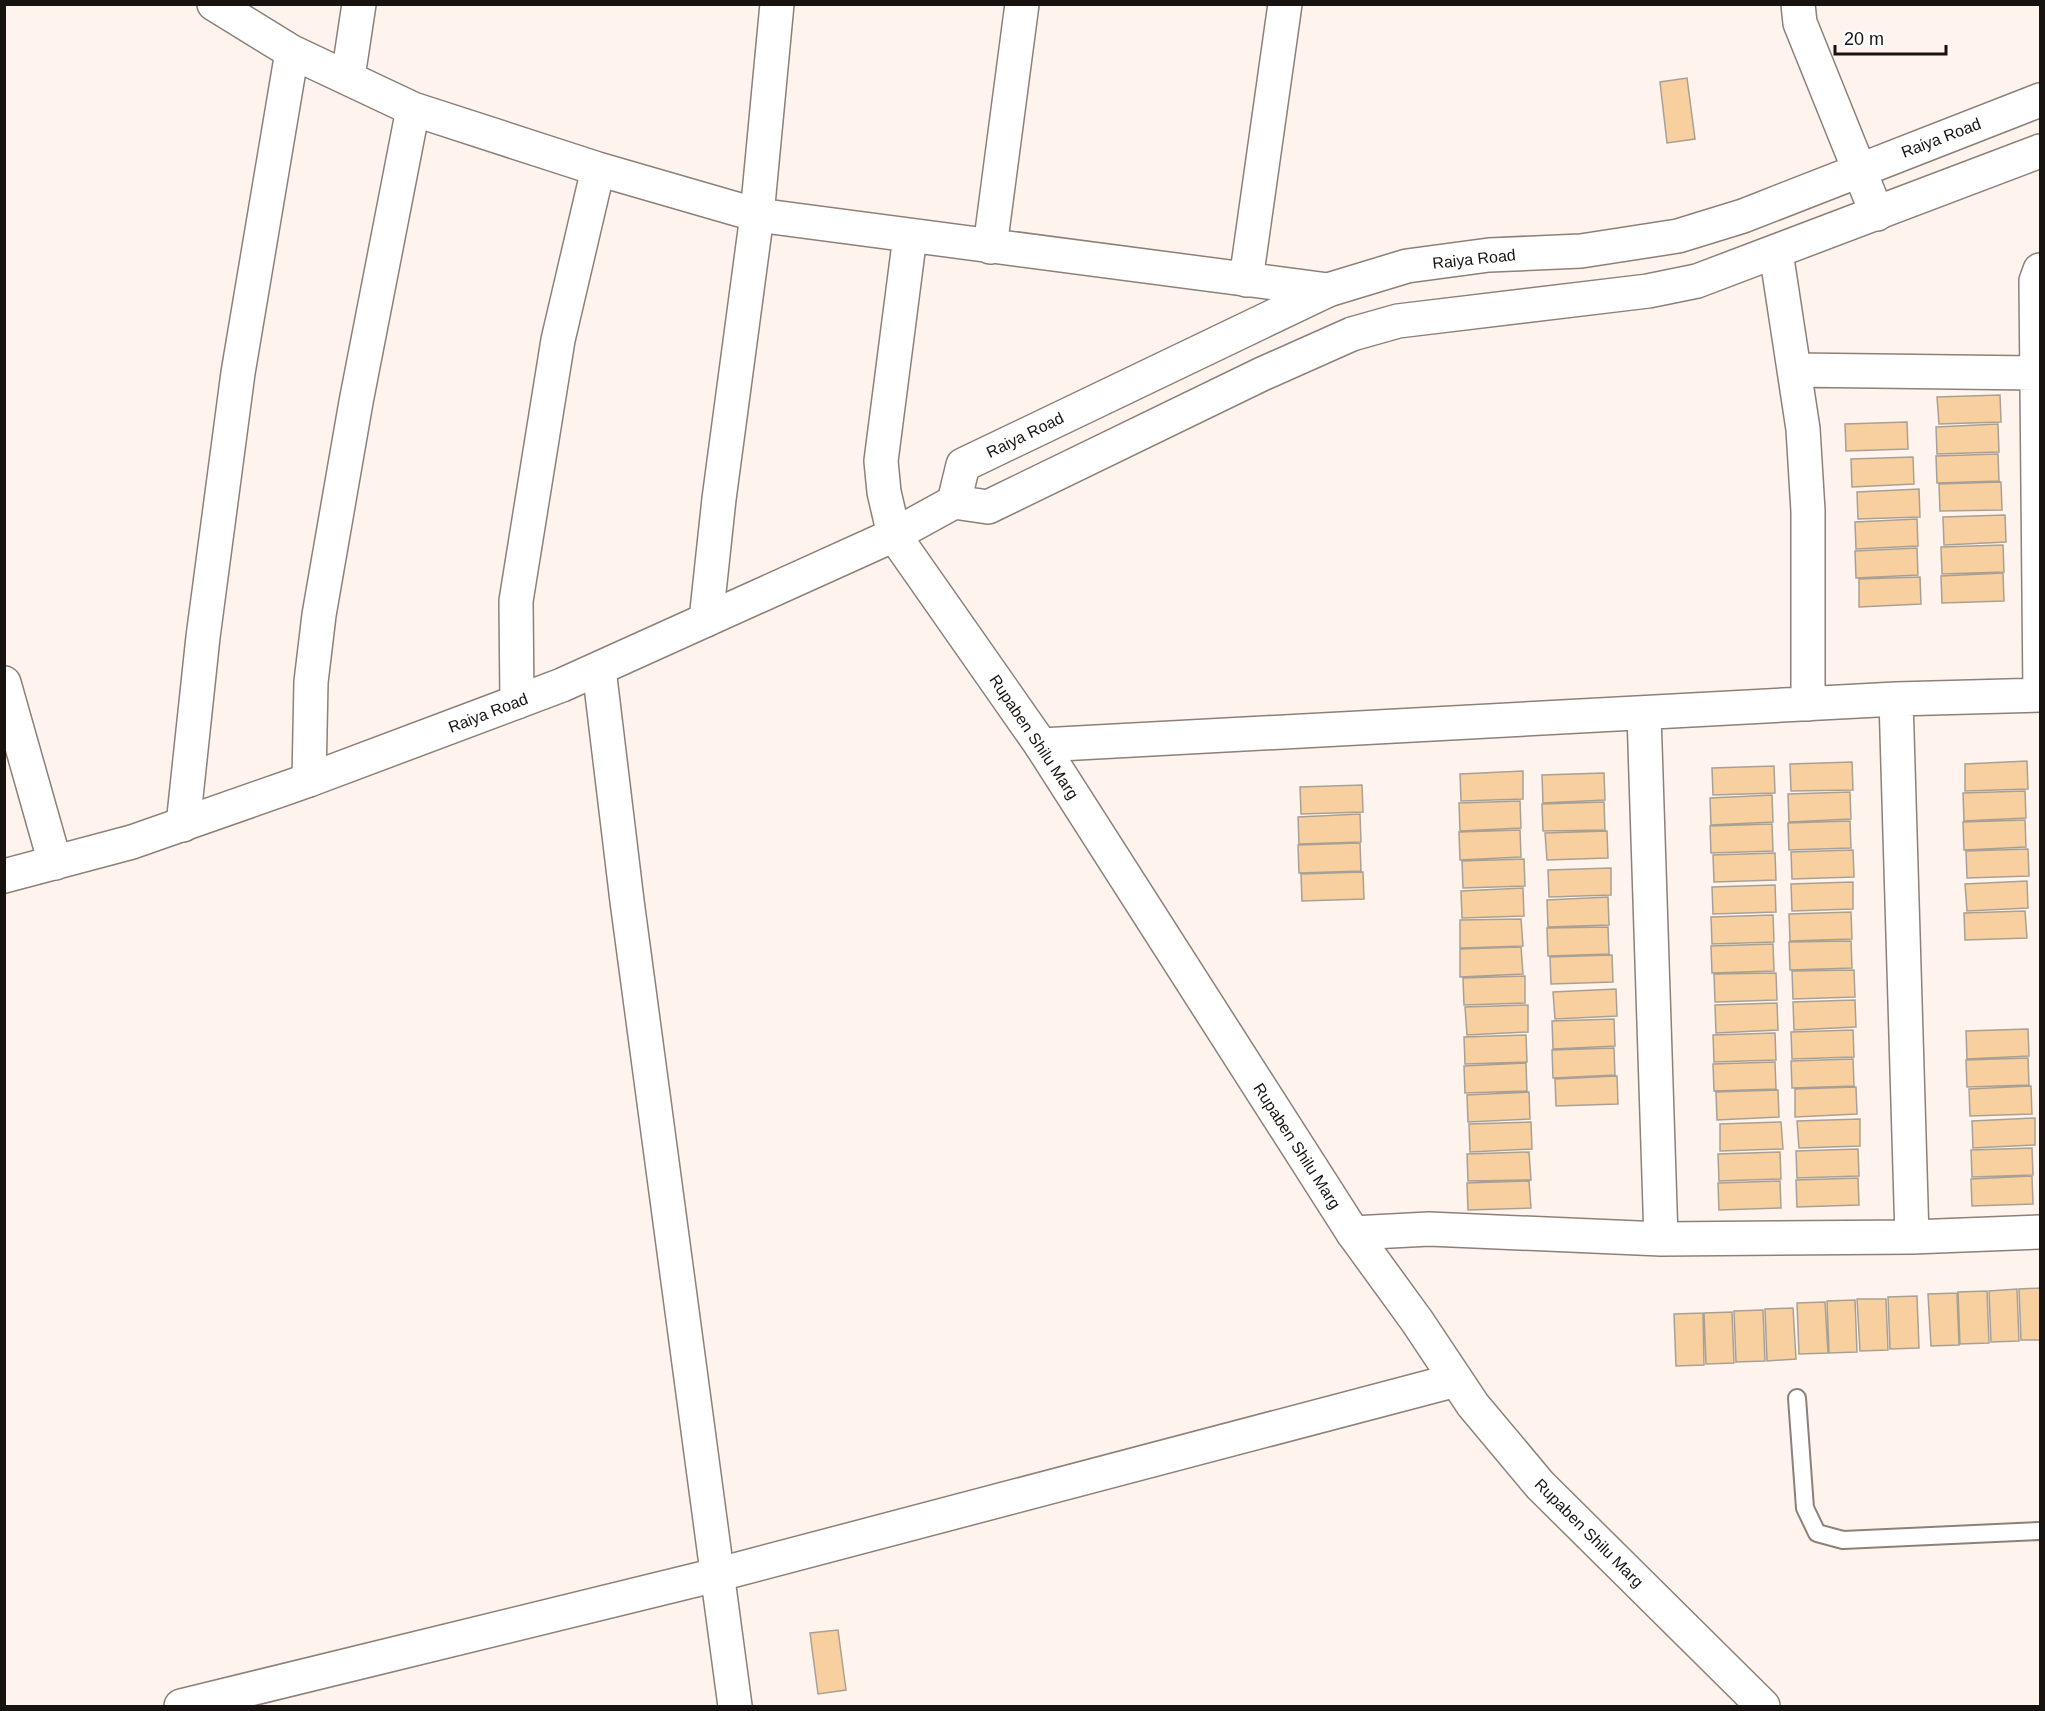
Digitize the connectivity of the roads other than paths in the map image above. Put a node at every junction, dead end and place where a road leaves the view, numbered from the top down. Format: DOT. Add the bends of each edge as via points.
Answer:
graph roads {
  1 [pos="214,4"];
  2 [pos="359,4"];
  3 [pos="777,4"];
  4 [pos="1022,4"];
  5 [pos="1285,4"];
  6 [pos="1798,4"];
  7 [pos="292,52"];
  8 [pos="348,77"];
  9 [pos="2040,100"];
  10 [pos="413,109"];
  11 [pos="2040,151"];
  12 [pos="598,170"];
  13 [pos="1860,170"];
  14 [pos="1877,214"];
  15 [pos="757,215"];
  16 [pos="909,236"];
  17 [pos="990,247"];
  18 [pos="1776,252"];
  19 [pos="2040,270"];
  20 [pos="1246,280"];
  21 [pos="1328,290"];
  22 [pos="1795,370"];
  23 [pos="2036,373"];
  24 [pos="954,502"];
  25 [pos="894,535"];
  26 [pos="706,620"];
  27 [pos="599,669"];
  28 [pos="4,683"];
  29 [pos="2040,695"];
  30 [pos="1896,699"];
  31 [pos="517,702"];
  32 [pos="1808,704"];
  33 [pos="1644,714"];
  34 [pos="1041,745"];
  35 [pos="309,780"];
  36 [pos="183,825"];
  37 [pos="55,863"];
  38 [pos="4,876"];
  39 [pos="2040,1232"];
  40 [pos="1353,1233"];
  41 [pos="1912,1237"];
  42 [pos="1661,1239"];
  43 [pos="1456,1380"];
  44 [pos="1797,1398"];
  45 [pos="2040,1531"];
  46 [pos="716,1575"];
  47 [pos="181,1707"];
  48 [pos="735,1707"];
  49 [pos="1763,1707"];
  1 -- 7 [label="street"];
  2 -- 8 [label="street"];
  3 -- 15 [label="street"];
  4 -- 17 [label="street"];
  5 -- 20 [label="street"];
  6 -- 13 [label="street" via="1800,23"];
  7 -- 8 [label="street"];
  7 -- 36 [label="street" via="238,373"];
  8 -- 10 [label="street"];
  9 -- 13 [label="street, Raiya Road"];
  10 -- 12 [label="street"];
  10 -- 35 [label="street" via="319,615 311,682"];
  11 -- 14 [label="street"];
  12 -- 15 [label="street"];
  12 -- 31 [label="street" via="558,340 516,601"];
  13 -- 14 [label="street"];
  13 -- 21 [label="street, Raiya Road" via="1743,216 1678,236 1581,251 1489,255 1407,266"];
  14 -- 18 [label="street"];
  15 -- 16 [label="street"];
  15 -- 26 [label="street"];
  16 -- 17 [label="street"];
  16 -- 25 [label="street" via="881,461"];
  17 -- 20 [label="street"];
  18 -- 22 [label="street"];
  18 -- 24 [label="street" via="1697,281 1648,291 1398,321 1352,334 988,507"];
  19 -- 23 [label="street" via="2036,281"];
  20 -- 21 [label="street"];
  21 -- 24 [label="street, Raiya Road" via="963,465"];
  22 -- 23 [label="street"];
  22 -- 32 [label="street" via="1808,511"];
  23 -- 29 [label="street"];
  24 -- 25 [label="street, Raiya Road"];
  25 -- 26 [label="street, Raiya Road"];
  25 -- 34 [label="street, Rupaben Shilu Marg"];
  26 -- 27 [label="street, Raiya Road"];
  27 -- 31 [label="street, Raiya Road"];
  27 -- 46 [label="street"];
  28 -- 37 [label="street"];
  29 -- 30 [label="street"];
  30 -- 32 [label="street"];
  30 -- 41 [label="street"];
  31 -- 35 [label="street, Raiya Road"];
  32 -- 33 [label="street"];
  33 -- 34 [label="street"];
  33 -- 42 [label="street"];
  34 -- 40 [label="street, Rupaben Shilu Marg"];
  35 -- 36 [label="street, Raiya Road"];
  36 -- 37 [label="street, Raiya Road"];
  37 -- 38 [label="street, Raiya Road"];
  39 -- 41 [label="street"];
  40 -- 42 [label="street" via="1430,1229"];
  40 -- 43 [label="street, Rupaben Shilu Marg"];
  41 -- 42 [label="street"];
  43 -- 46 [label="street"];
  43 -- 49 [label="street, Rupaben Shilu Marg" via="1540,1485"];
  44 -- 45 [label="lane" via="1805,1508 1817,1533 1843,1540"];
  46 -- 47 [label="street"];
  46 -- 48 [label="street"];
}
